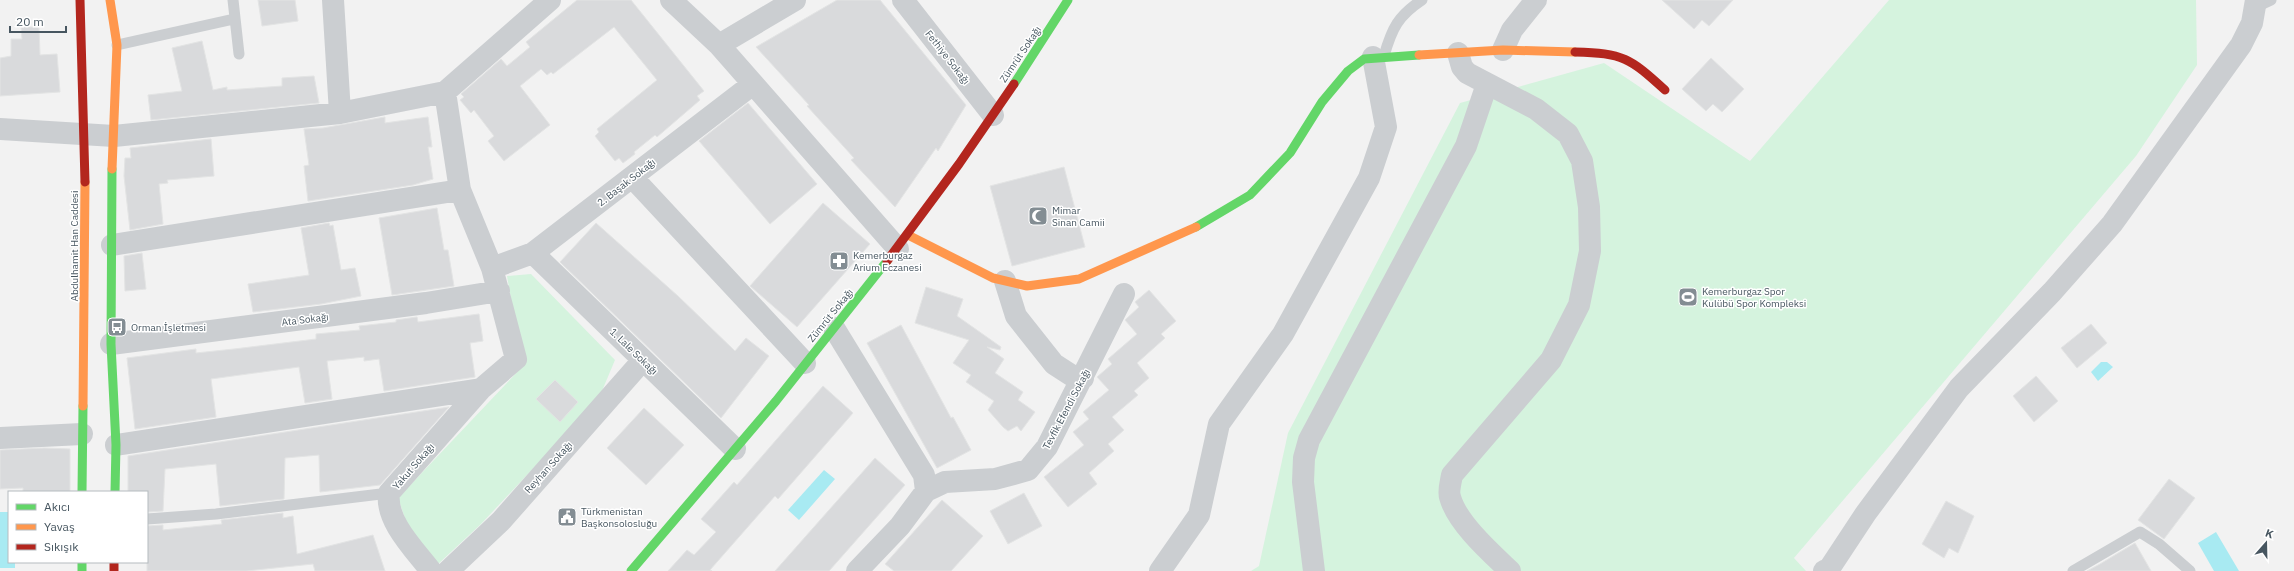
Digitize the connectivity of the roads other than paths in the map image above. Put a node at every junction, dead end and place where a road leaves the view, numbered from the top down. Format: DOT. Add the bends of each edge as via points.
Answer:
graph roads {
  1 [pos="80,0"];
  2 [pos="110,0"];
  3 [pos="233,0"];
  4 [pos="333,0"];
  5 [pos="550,0"];
  6 [pos="671,0"];
  7 [pos="795,0"];
  8 [pos="903,0"];
  9 [pos="1068,0"];
  10 [pos="1422,0"];
  11 [pos="1536,0"];
  12 [pos="2261,2"];
  13 [pos="234,19"];
  14 [pos="116,45"];
  15 [pos="719,45"];
  16 [pos="1503,50"];
  17 [pos="1458,53"];
  18 [pos="239,54"];
  19 [pos="1378,56"];
  20 [pos="753,84"];
  21 [pos="1487,84"];
  22 [pos="1665,90"];
  23 [pos="445,92"];
  24 [pos="340,113"];
  25 [pos="993,115"];
  26 [pos="0,129"];
  27 [pos="84,134"];
  28 [pos="114,136"];
  29 [pos="632,177"];
  30 [pos="460,190"];
  31 [pos="903,242"];
  32 [pos="112,245"];
  33 [pos="533,253"];
  34 [pos="492,268"];
  35 [pos="1005,281"];
  36 [pos="499,291"];
  37 [pos="1124,294"];
  38 [pos="834,328"];
  39 [pos="111,344"];
  40 [pos="643,360"];
  41 [pos="805,363"];
  42 [pos="1083,378"];
  43 [pos="481,389"];
  44 [pos="82,434"];
  45 [pos="0,438"];
  46 [pos="116,445"];
  47 [pos="735,449"];
  48 [pos="82,491"];
  49 [pos="115,491"];
  50 [pos="926,491"];
  51 [pos="389,493"];
  52 [pos="148,519"];
  53 [pos="1828,570"];
  54 [pos="2079,570"];
  55 [pos="431,571"];
  56 [pos="448,571"];
  57 [pos="631,571"];
  58 [pos="857,571"];
  59 [pos="1160,571"];
  60 [pos="1314,571"];
  61 [pos="1510,571"];
  62 [pos="2190,571"];
  1 -- 27 [label="street, Abdulhamit Han Caddesi"];
  2 -- 14 [label="street"];
  3 -- 13 [label="lane"];
  4 -- 24 [label="street"];
  5 -- 23 [label="street"];
  6 -- 15 [label="street"];
  7 -- 15 [label="street"];
  8 -- 25 [label="street, Fethiye Sokağı"];
  9 -- 25 [label="street, Zümrüt Sokağı"];
  10 -- 19 [label="lane" via="1398,21"];
  11 -- 16 [label="street" via="1512,30"];
  12 -- 53 [label="street" via="2241,46 2112,224 2052,292 1959,388 1866,513"];
  13 -- 14 [label="lane"];
  13 -- 18 [label="lane"];
  14 -- 28 [label="street"];
  15 -- 20 [label="street"];
  16 -- 17 [label="street"];
  16 -- 22 [label="street" via="1615,54 1637,65"];
  17 -- 19 [label="street"];
  17 -- 21 [label="street" via="1462,67 1467,73"];
  19 -- 35 [label="street" via="1364,58 1348,71 1322,102 1290,153 1250,195 1193,229 1079,279 1027,286"];
  19 -- 59 [label="street" via="1386,127 1369,178 1283,334 1219,424 1199,515"];
  20 -- 29 [label="street, 2. Başak Sokağı"];
  20 -- 31 [label="street"];
  21 -- 60 [label="street" via="1466,146 1309,440 1304,458 1303,482"];
  21 -- 61 [label="street" via="1536,109 1568,134 1582,161 1589,207 1590,251 1579,305 1551,360 1452,475 1449,496 1461,517 1473,536"];
  23 -- 24 [label="street"];
  23 -- 30 [label="street"];
  24 -- 28 [label="street"];
  25 -- 31 [label="street, Zümrüt Sokağı"];
  26 -- 27 [label="street"];
  27 -- 28 [label="street"];
  27 -- 44 [label="street, Abdulhamit Han Caddesi" via="86,216"];
  28 -- 32 [label="street"];
  29 -- 33 [label="street, 2. Başak Sokağı"];
  29 -- 41 [label="street"];
  30 -- 32 [label="street"];
  30 -- 34 [label="street"];
  31 -- 35 [label="street"];
  31 -- 38 [label="street, Zümrüt Sokağı"];
  32 -- 39 [label="street"];
  33 -- 34 [label="street, 2. Başak Sokağı"];
  33 -- 40 [label="street, 1. Lale Sokağı"];
  34 -- 36 [label="street"];
  35 -- 42 [label="street" via="1016,316 1054,364 1071,375"];
  36 -- 39 [label="street, Ata Sokağı" via="426,303"];
  36 -- 43 [label="street, Yakut Sokağı" via="516,359"];
  37 -- 42 [label="street, Tevfik Efendi Sokağı"];
  38 -- 41 [label="street, Zümrüt Sokağı"];
  38 -- 50 [label="street" via="924,475"];
  39 -- 46 [label="street"];
  40 -- 47 [label="street, 1. Lale Sokağı"];
  40 -- 56 [label="street, Reyhan Sokağı" via="500,521"];
  41 -- 47 [label="street, Zümrüt Sokağı"];
  42 -- 50 [label="street, Tevfik Efendi Sokağı" via="1047,447 1028,470 995,479 945,482"];
  43 -- 46 [label="street"];
  43 -- 51 [label="street, Yakut Sokağı"];
  44 -- 45 [label="street"];
  44 -- 48 [label="street, Abdulhamit Han Caddesi"];
  46 -- 49 [label="street"];
  47 -- 57 [label="street, Zümrüt Sokağı"];
  50 -- 58 [label="street" via="900,526"];
  51 -- 52 [label="lane" via="216,514"];
  51 -- 55 [label="street, Yakut Sokağı" via="387,504 399,528"];
  54 -- 62 [label="lane" via="2140,532 2159,544"];
}
